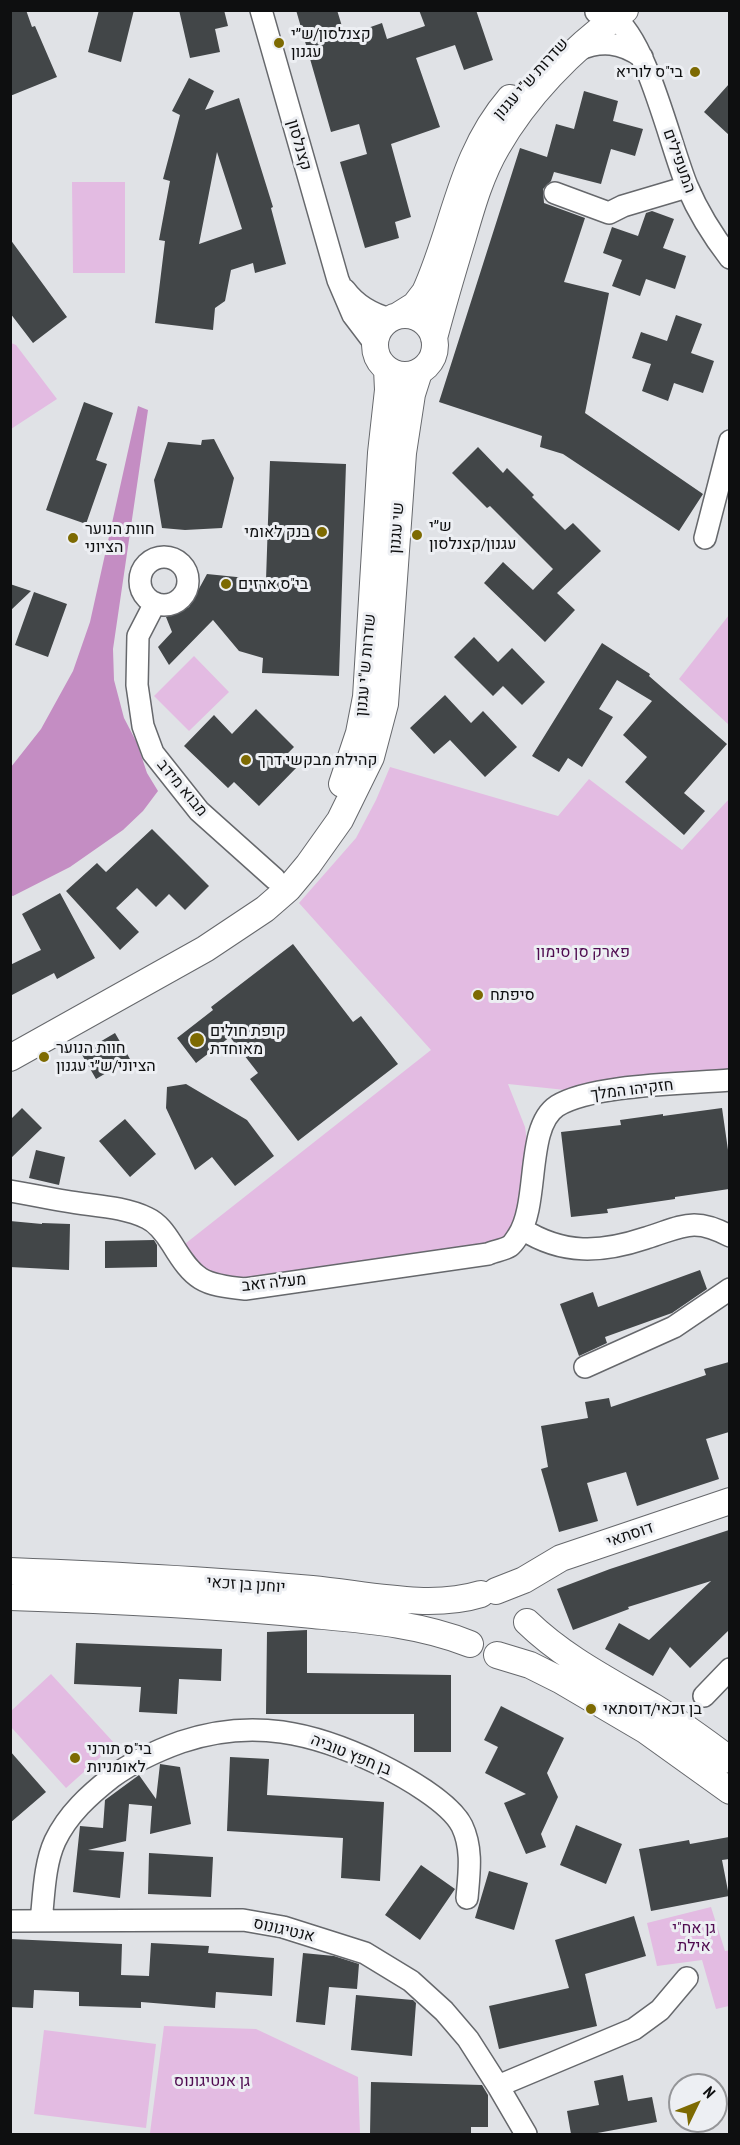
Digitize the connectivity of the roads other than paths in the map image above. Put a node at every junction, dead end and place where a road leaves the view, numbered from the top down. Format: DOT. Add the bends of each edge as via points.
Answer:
graph roads {
  1 [pos="261,10"];
  2 [pos="609,13"];
  3 [pos="577,50"];
  4 [pos="642,57"];
  5 [pos="687,187"];
  6 [pos="555,193"];
  7 [pos="729,258"];
  8 [pos="338,280"];
  9 [pos="395,317"];
  10 [pos="434,338"];
  11 [pos="375,344"];
  12 [pos="387,369"];
  13 [pos="419,372"];
  14 [pos="729,441"];
  15 [pos="705,538"];
  16 [pos="155,603"];
  17 [pos="387,686"];
  18 [pos="275,879"];
  19 [pos="10,1038"];
  20 [pos="10,1058"];
  21 [pos="729,1080"];
  22 [pos="10,1191"];
  23 [pos="522,1229"];
  24 [pos="729,1236"];
  25 [pos="729,1289"];
  26 [pos="585,1367"];
  27 [pos="729,1501"];
  28 [pos="10,1571"];
  29 [pos="534,1575"];
  30 [pos="488,1592"];
  31 [pos="10,1597"];
  32 [pos="525,1614"];
  33 [pos="470,1644"];
  34 [pos="497,1655"];
  35 [pos="729,1669"];
  36 [pos="704,1696"];
  37 [pos="729,1760"];
  38 [pos="729,1791"];
  39 [pos="467,1898"];
  40 [pos="10,1921"];
  41 [pos="41,1922"];
  42 [pos="687,1978"];
  43 [pos="498,2086"];
  44 [pos="526,2134"];
  1 -- 8 [label="street, קצנלסון"];
  2 -- 3 [label="street, שדרות ש\"י עגנון"];
  2 -- 4 [label="street, המעפילים" via="629,33"];
  2 -- 9 [label="street, שדרות ש\"י עגנון" via="574,31 527,78 487,129 459,188 427,286 415,305"];
  3 -- 4 [label="street" via="608,43"];
  3 -- 10 [label="street, שדרות ש\"י עגנון" via="513,121 496,149 470,214"];
  4 -- 5 [label="street, המעפילים"];
  5 -- 6 [label="street" via="609,213"];
  5 -- 7 [label="street, המעפילים"];
  8 -- 9 [label="street" via="357,303 374,313"];
  8 -- 11 [label="street, קצנלסון" via="353,315"];
  9 -- 10 [label="street" via="409,315 419,319"];
  9 -- 11 [label="street" via="379,329"];
  10 -- 13 [label="street" via="432,358"];
  11 -- 12 [label="street" via="377,358"];
  12 -- 13 [label="street" via="405,375"];
  12 -- 18 [label="street, שדרות ש\"י עגנון" via="363,716 351,763 333,803"];
  13 -- 17 [label="street, שי עגנון" via="403,453"];
  14 -- 15 [label="street"];
  16 -- 18 [label="street, מבוא מידב" via="138,636 136,685 153,753 199,811"];
  17 -- 20 [label="street, שדרות ש\"י עגנון" via="380,730 364,774 340,820 288,889 237,930"];
  18 -- 19 [label="street, שדרות ש\"י עגנון" via="248,904 199,936"];
  21 -- 23 [label="street, חזקיהו המלך" via="590,1094 556,1107 543,1121"];
  22 -- 23 [label="street, מעלה זאב" via="136,1213 163,1229 193,1274 210,1283 245,1289 488,1254 511,1246"];
  23 -- 24 [label="street" via="563,1248 585,1249 602,1249 693,1224 712,1226"];
  25 -- 26 [label="street" via="674,1327"];
  27 -- 29 [label="street, דוסתאי" via="561,1558"];
  28 -- 30 [label="street, יוחנן בן זכאי" via="132,1576 414,1600 452,1600"];
  29 -- 30 [label="street, דוסתאי"];
  29 -- 32 [label="street" via="523,1595"];
  30 -- 32 [label="street" via="509,1594"];
  30 -- 33 [label="street" via="469,1603 464,1614 462,1624"];
  31 -- 33 [label="street, יוחנן בן זכאי" via="196,1605 333,1617 406,1626"];
  32 -- 34 [label="street" via="526,1629 520,1643"];
  32 -- 37 [label="street" via="546,1640 679,1723"];
  33 -- 34 [label="street" via="486,1654"];
  34 -- 38 [label="street" via="530,1665 598,1702 671,1747"];
  35 -- 36 [label="street"];
  39 -- 41 [label="street, בן חפץ טוביה" via="468,1841 461,1824 429,1793 342,1747 292,1733 237,1729 208,1733 153,1752 126,1767 76,1808 49,1857"];
  40 -- 41 [label="street, אנטיגונוס"];
  41 -- 43 [label="street, אנטיגונוס" via="243,1920 283,1927 365,1953 411,1981 444,2011 468,2039"];
  42 -- 43 [label="street" via="660,2010 634,2029"];
  43 -- 44 [label="street, אנטיגונוס"];
}
